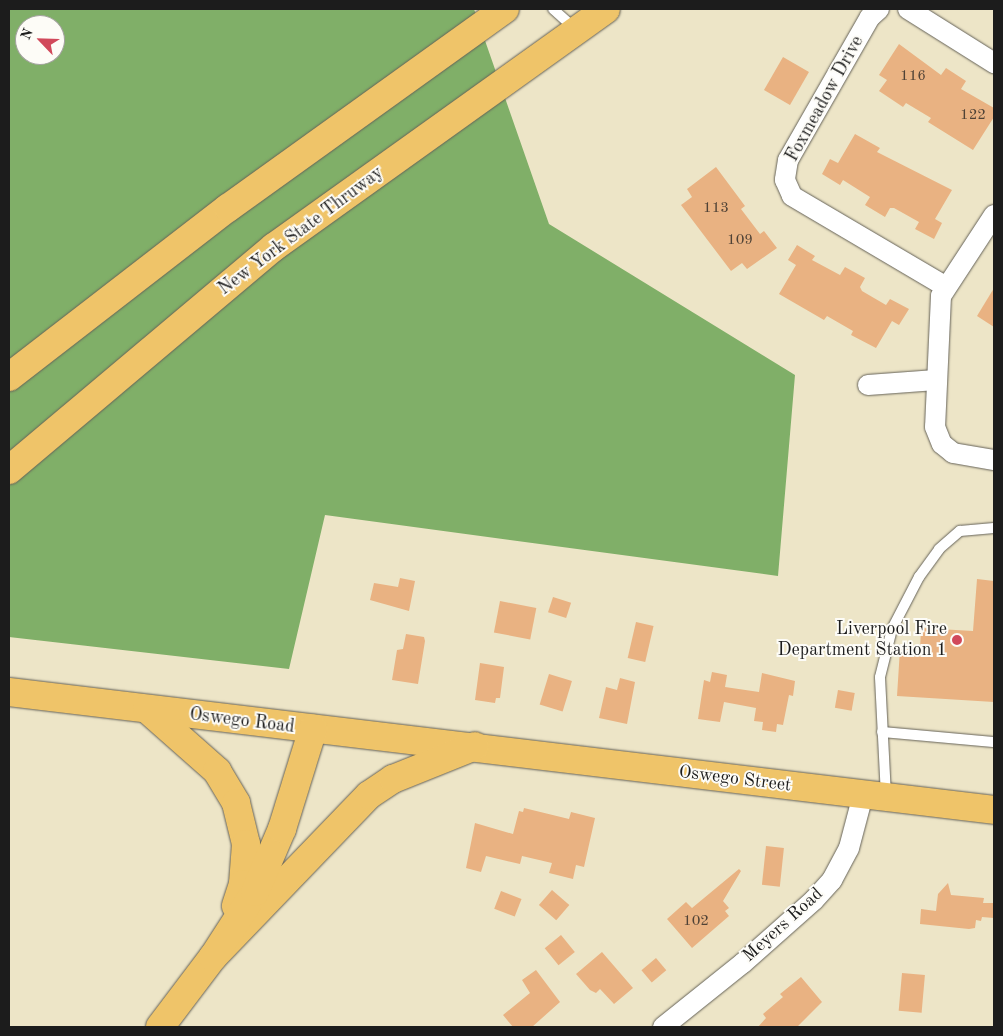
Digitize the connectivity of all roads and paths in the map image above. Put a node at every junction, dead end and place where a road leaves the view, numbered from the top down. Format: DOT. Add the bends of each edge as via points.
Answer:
graph roads {
  1 [pos="505,9"];
  2 [pos="553,9"];
  3 [pos="606,9"];
  4 [pos="880,9"];
  5 [pos="908,9"];
  6 [pos="576,30"];
  7 [pos="994,63"];
  8 [pos="994,215"];
  9 [pos="946,286"];
  10 [pos="9,377"];
  11 [pos="936,380"];
  12 [pos="868,385"];
  13 [pos="994,460"];
  14 [pos="9,470"];
  15 [pos="994,528"];
  16 [pos="9,692"];
  17 [pos="147,709"];
  18 [pos="313,729"];
  19 [pos="882,732"];
  20 [pos="994,742"];
  21 [pos="475,746"];
  22 [pos="875,796"];
  23 [pos="994,810"];
  24 [pos="213,958"];
  25 [pos="160,1027"];
  26 [pos="663,1027"];
  1 -- 10 [label="main road" via="228,208"];
  2 -- 6 [label="lane"];
  3 -- 6 [label="main road, New York State Thruway"];
  4 -- 9 [label="street, Foxmeadow Drive" via="870,17 788,160 785,180 792,196"];
  5 -- 7 [label="street"];
  6 -- 14 [label="main road, New York State Thruway" via="274,247"];
  8 -- 9 [label="street"];
  9 -- 11 [label="street" via="941,296"];
  11 -- 12 [label="street"];
  11 -- 13 [label="street" via="936,427 942,444 953,453"];
  15 -- 19 [label="lane" via="960,531 939,548 919,577 884,650 880,677"];
  16 -- 17 [label="main road, Oswego Road"];
  17 -- 18 [label="main road, Oswego Road"];
  17 -- 24 [label="main road" via="217,771 236,803 246,844 243,884"];
  18 -- 21 [label="main road, Oswego Road"];
  18 -- 24 [label="main road" via="282,829 255,892"];
  19 -- 20 [label="lane"];
  19 -- 22 [label="lane"];
  21 -- 22 [label="main road, Oswego Street"];
  21 -- 24 [label="main road" via="392,779 370,795"];
  22 -- 23 [label="main road, Oswego Street"];
  22 -- 26 [label="street, Meyers Road" via="832,880 814,900"];
  24 -- 25 [label="main road"];
}
